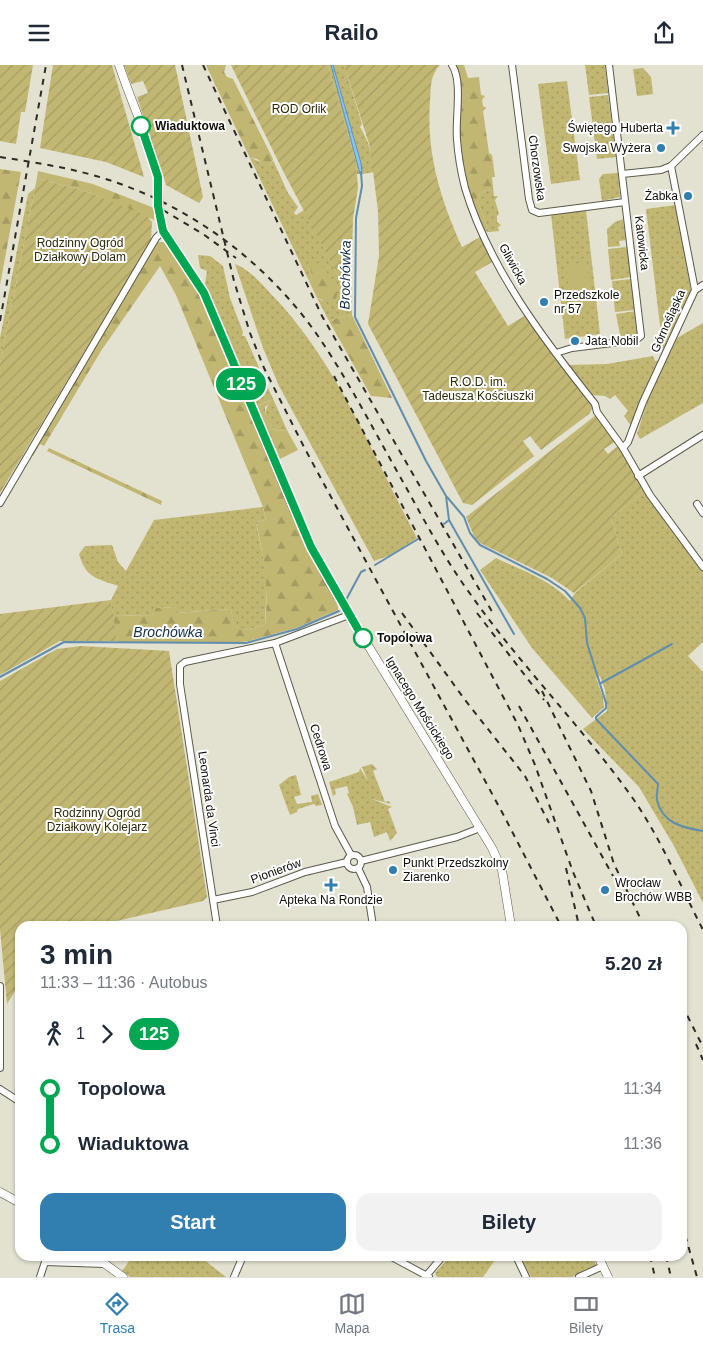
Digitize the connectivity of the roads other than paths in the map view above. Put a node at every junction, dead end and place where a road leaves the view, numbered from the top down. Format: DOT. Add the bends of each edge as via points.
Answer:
graph roads {
  1 [pos="119,65"];
  2 [pos="452,65"];
  3 [pos="512,65"];
  4 [pos="609,65"];
  5 [pos="703,135"];
  6 [pos="671,166"];
  7 [pos="622,174"];
  8 [pos="625,202"];
  9 [pos="163,231"];
  10 [pos="703,285"];
  11 [pos="695,290"];
  12 [pos="556,353"];
  13 [pos="703,435"];
  14 [pos="623,448"];
  15 [pos="638,476"];
  16 [pos="0,503"];
  17 [pos="698,503"];
  18 [pos="703,513"];
  19 [pos="703,567"];
  20 [pos="349,615"];
  21 [pos="275,643"];
  22 [pos="480,828"];
  23 [pos="351,855"];
  24 [pos="361,861"];
  25 [pos="347,862"];
  26 [pos="358,867"];
  27 [pos="213,900"];
  28 [pos="216,921"];
  29 [pos="371,921"];
  30 [pos="510,921"];
  31 [pos="0,986"];
  32 [pos="0,1068"];
  33 [pos="0,1089"];
  34 [pos="15,1099"];
  35 [pos="0,1192"];
  36 [pos="15,1200"];
  37 [pos="44,1261"];
  38 [pos="69,1261"];
  39 [pos="101,1261"];
  40 [pos="241,1261"];
  41 [pos="399,1261"];
  42 [pos="439,1261"];
  43 [pos="518,1261"];
  44 [pos="601,1261"];
  45 [pos="105,1264"];
  46 [pos="603,1265"];
  47 [pos="40,1277"];
  48 [pos="123,1277"];
  49 [pos="234,1277"];
  50 [pos="427,1277"];
  51 [pos="526,1277"];
  52 [pos="579,1277"];
  53 [pos="608,1277"];
  1 -- 9 [label="street, Ignacego Mościckiego" via="154,166"];
  2 -- 12 [label="street, Gliwicka" via="458,77 458,152 473,210 503,272"];
  3 -- 8 [label="street, Chorzowska" via="532,210 540,213"];
  4 -- 7 [label="street, Katowicka"];
  5 -- 6 [label="street"];
  6 -- 7 [label="street"];
  6 -- 11 [label="street, Górnośląska"];
  7 -- 8 [label="street, Katowicka"];
  8 -- 12 [label="street, Katowicka" via="641,336 636,341 572,348"];
  9 -- 16 [label="street"];
  9 -- 20 [label="street, Ignacego Mościckiego" via="204,293 311,547"];
  10 -- 11 [label="street"];
  11 -- 14 [label="street, Górnośląska"];
  12 -- 14 [label="street, Gliwicka"];
  13 -- 15 [label="street"];
  14 -- 15 [label="street, Gliwicka"];
  15 -- 19 [label="street, Gliwicka"];
  17 -- 18 [label="street"];
  20 -- 21 [label="street"];
  20 -- 22 [label="street, Ignacego Mościckiego"];
  21 -- 23 [label="street, Cedrowa" via="335,826"];
  21 -- 27 [label="street, Leonarda da Vinci" via="185,662 180,666"];
  22 -- 24 [label="street" via="457,837"];
  22 -- 30 [label="street, Ignacego Mościckiego" via="502,870"];
  23 -- 24 [label="street" via="356,855"];
  23 -- 25 [label="street"];
  24 -- 26 [label="street"];
  25 -- 26 [label="street" via="350,867"];
  25 -- 27 [label="street, Pionierów" via="305,872 252,892"];
  26 -- 29 [label="street" via="367,887"];
  27 -- 28 [label="street, Leonarda da Vinci"];
  31 -- 32 [label="street"];
  33 -- 34 [label="street"];
  35 -- 36 [label="street"];
  37 -- 47 [label="street"];
  38 -- 45 [label="street"];
  39 -- 45 [label="street"];
  40 -- 49 [label="street"];
  41 -- 50 [label="street"];
  42 -- 50 [label="street"];
  43 -- 51 [label="street"];
  44 -- 46 [label="street"];
  45 -- 48 [label="street"];
  46 -- 52 [label="street"];
  46 -- 53 [label="street"];
}
